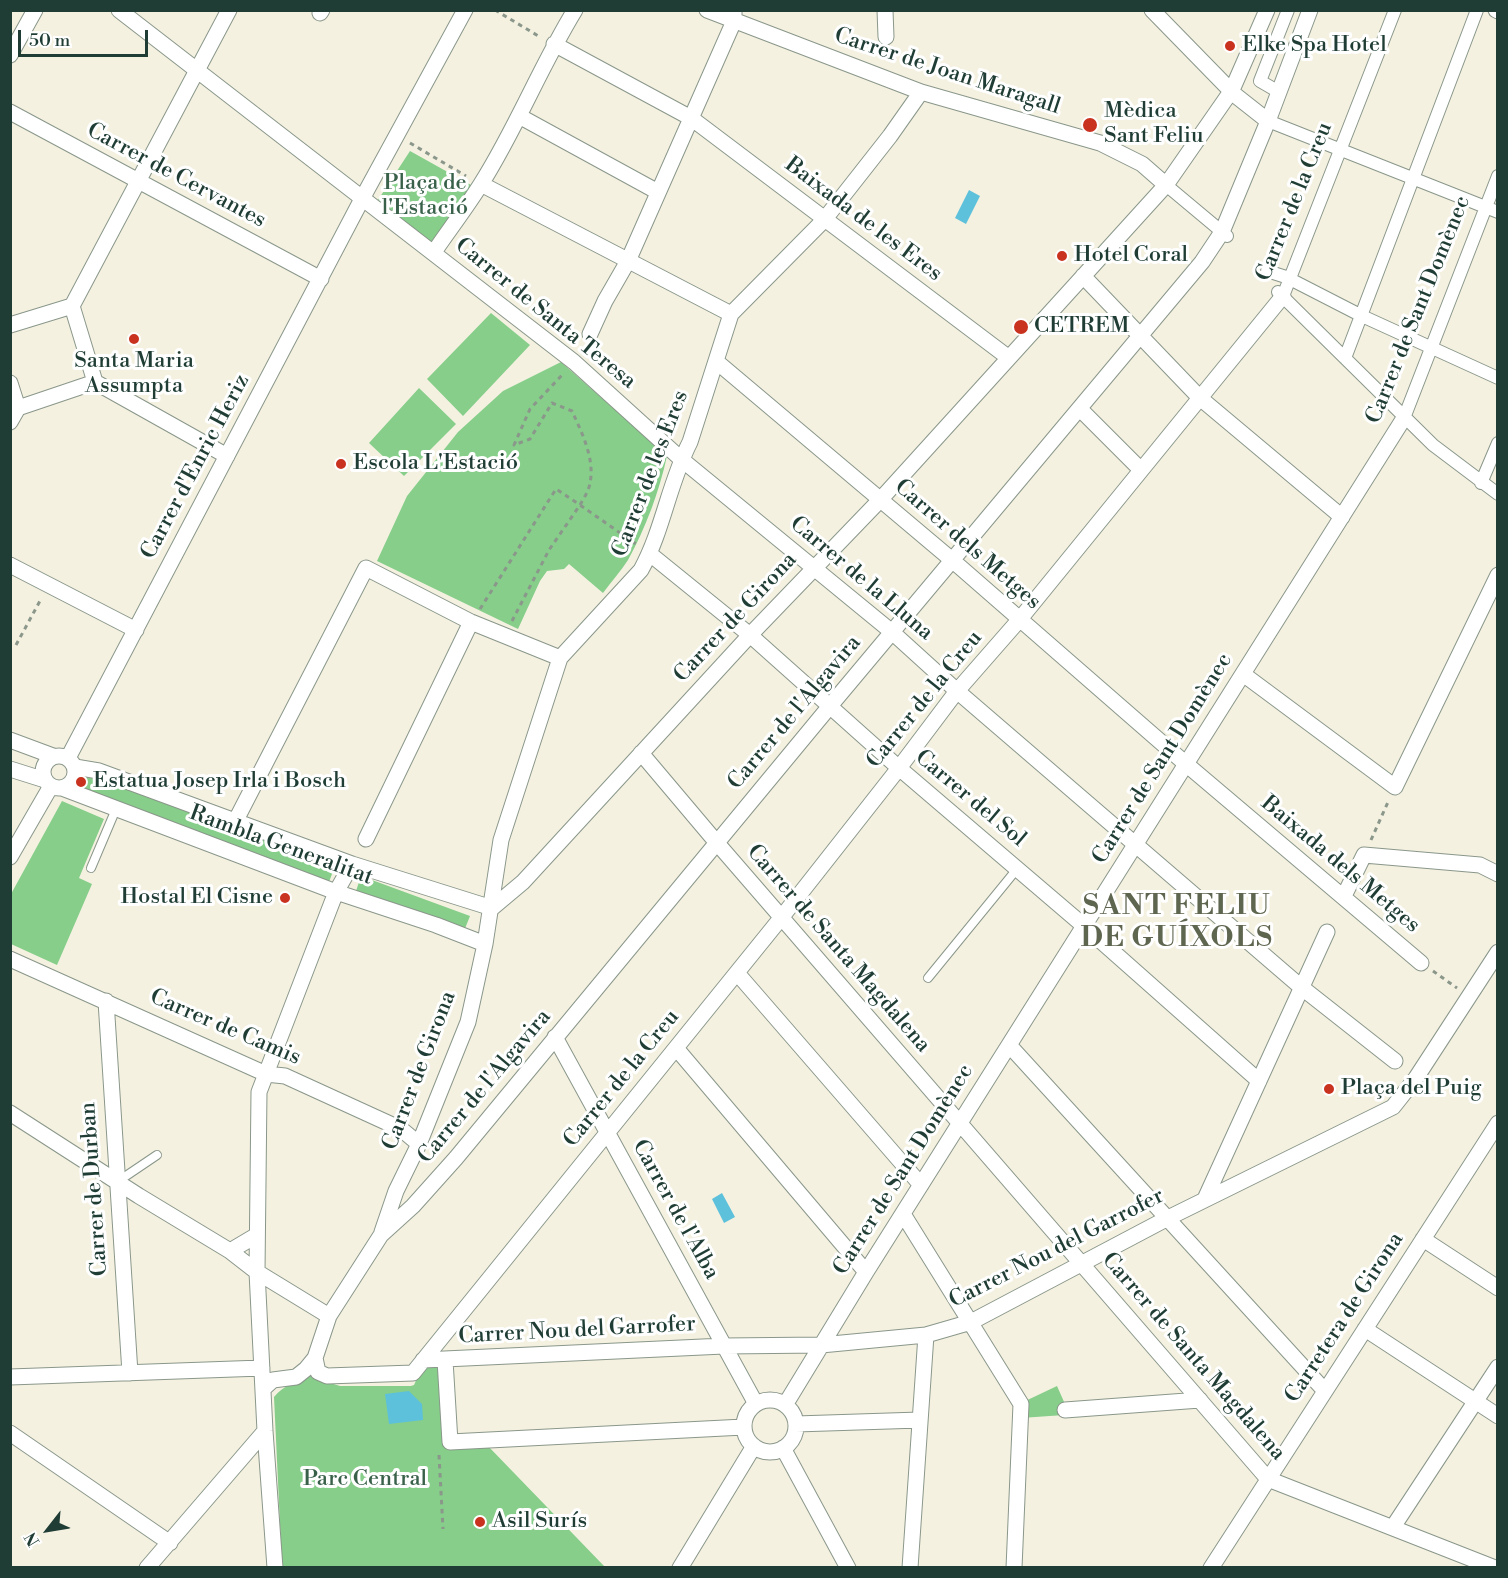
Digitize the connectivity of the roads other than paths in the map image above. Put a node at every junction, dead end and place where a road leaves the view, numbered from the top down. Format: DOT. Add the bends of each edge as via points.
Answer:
graph roads {
  1 [pos="34,10"];
  2 [pos="119,10"];
  3 [pos="229,10"];
  4 [pos="465,10"];
  5 [pos="575,10"];
  6 [pos="707,10"];
  7 [pos="885,10"];
  8 [pos="1152,10"];
  9 [pos="1267,10"];
  10 [pos="1288,10"];
  11 [pos="1310,10"];
  12 [pos="1395,10"];
  13 [pos="1477,10"];
  14 [pos="734,16"];
  15 [pos="886,38"];
  16 [pos="554,44"];
  17 [pos="10,55"];
  18 [pos="197,70"];
  19 [pos="1240,71"];
  20 [pos="1260,81"];
  21 [pos="1232,90"];
  22 [pos="921,92"];
  23 [pos="1279,92"];
  24 [pos="10,112"];
  25 [pos="519,116"];
  26 [pos="691,118"];
  27 [pos="1268,121"];
  28 [pos="1341,150"];
  29 [pos="1497,176"];
  30 [pos="1413,179"];
  31 [pos="138,182"];
  32 [pos="481,184"];
  33 [pos="1166,185"];
  34 [pos="658,192"];
  35 [pos="363,197"];
  36 [pos="1485,207"];
  37 [pos="1497,212"];
  38 [pos="824,220"];
  39 [pos="1224,234"];
  40 [pos="434,252"];
  41 [pos="628,261"];
  42 [pos="1267,271"];
  43 [pos="1083,276"];
  44 [pos="1288,278"];
  45 [pos="321,279"];
  46 [pos="1280,294"];
  47 [pos="72,306"];
  48 [pos="731,314"];
  49 [pos="1362,316"];
  50 [pos="10,325"];
  51 [pos="590,334"];
  52 [pos="1140,337"];
  53 [pos="1431,349"];
  54 [pos="1009,358"];
  55 [pos="1344,358"];
  56 [pos="717,362"];
  57 [pos="1497,378"];
  58 [pos="95,382"];
  59 [pos="10,383"];
  60 [pos="1200,398"];
  61 [pos="1080,409"];
  62 [pos="14,415"];
  63 [pos="1404,418"];
  64 [pos="1497,443"];
  65 [pos="227,456"];
  66 [pos="681,459"];
  67 [pos="1141,470"];
  68 [pos="1481,483"];
  69 [pos="1497,494"];
  70 [pos="880,500"];
  71 [pos="1342,517"];
  72 [pos="650,554"];
  73 [pos="952,560"];
  74 [pos="10,565"];
  75 [pos="813,568"];
  76 [pos="1497,575"];
  77 [pos="1020,619"];
  78 [pos="471,622"];
  79 [pos="136,630"];
  80 [pos="892,632"];
  81 [pos="750,635"];
  82 [pos="560,658"];
  83 [pos="1243,674"];
  84 [pos="957,691"];
  85 [pos="830,706"];
  86 [pos="10,740"];
  87 [pos="641,753"];
  88 [pos="53,756"];
  89 [pos="72,762"];
  90 [pos="1186,764"];
  91 [pos="899,768"];
  92 [pos="10,769"];
  93 [pos="53,784"];
  94 [pos="116,809"];
  95 [pos="236,820"];
  96 [pos="366,839"];
  97 [pos="717,843"];
  98 [pos="1135,845"];
  99 [pos="10,857"];
  100 [pos="352,864"];
  101 [pos="91,868"];
  102 [pos="1017,869"];
  103 [pos="1497,874"];
  104 [pos="336,892"];
  105 [pos="1344,896"];
  106 [pos="492,908"];
  107 [pos="781,918"];
  108 [pos="1084,926"];
  109 [pos="1327,932"];
  110 [pos="485,944"];
  111 [pos="1497,952"];
  112 [pos="10,958"];
  113 [pos="1422,963"];
  114 [pos="737,973"];
  115 [pos="928,978"];
  116 [pos="1301,987"];
  117 [pos="106,1001"];
  118 [pos="555,1037"];
  119 [pos="1009,1045"];
  120 [pos="676,1048"];
  121 [pos="1395,1061"];
  122 [pos="266,1074"];
  123 [pos="1259,1080"];
  124 [pos="10,1113"];
  125 [pos="1497,1123"];
  126 [pos="959,1124"];
  127 [pos="607,1132"];
  128 [pos="419,1144"];
  129 [pos="157,1155"];
  130 [pos="117,1182"];
  131 [pos="921,1185"];
  132 [pos="1205,1199"];
  133 [pos="903,1214"];
  134 [pos="1168,1218"];
  135 [pos="257,1235"];
  136 [pos="381,1235"];
  137 [pos="1423,1239"];
  138 [pos="230,1251"];
  139 [pos="1081,1264"];
  140 [pos="257,1272"];
  141 [pos="866,1272"];
  142 [pos="1497,1288"];
  143 [pos="329,1316"];
  144 [pos="971,1322"];
  145 [pos="1365,1329"];
  146 [pos="926,1335"];
  147 [pos="821,1345"];
  148 [pos="724,1346"];
  149 [pos="315,1358"];
  150 [pos="423,1360"];
  151 [pos="445,1360"];
  152 [pos="1497,1367"];
  153 [pos="262,1368"];
  154 [pos="130,1373"];
  155 [pos="10,1377"];
  156 [pos="282,1379"];
  157 [pos="263,1389"];
  158 [pos="1325,1391"];
  159 [pos="1200,1400"];
  160 [pos="1475,1401"];
  161 [pos="756,1404"];
  162 [pos="785,1404"];
  163 [pos="1065,1410"];
  164 [pos="1497,1416"];
  165 [pos="920,1419"];
  166 [pos="796,1424"];
  167 [pos="744,1428"];
  168 [pos="265,1431"];
  169 [pos="10,1433"];
  170 [pos="754,1446"];
  171 [pos="783,1448"];
  172 [pos="1268,1479"];
  173 [pos="1393,1527"];
  174 [pos="170,1544"];
  175 [pos="147,1568"];
  176 [pos="275,1568"];
  177 [pos="680,1568"];
  178 [pos="848,1568"];
  179 [pos="910,1568"];
  180 [pos="1014,1568"];
  181 [pos="1211,1568"];
  182 [pos="1495,1568"];
  1 -- 17 [label="street"];
  2 -- 18 [label="street, Carrer de Santa Teresa"];
  3 -- 18 [label="street"];
  4 -- 35 [label="street, Carrer d'Enric Heriz"];
  5 -- 16 [label="street"];
  6 -- 14 [label="street, Carrer de Joan Maragall"];
  7 -- 15 [label="street"];
  8 -- 21 [label="street"];
  9 -- 19 [label="street, Carrer de Girona"];
  10 -- 20 [label="street"];
  11 -- 23 [label="street, Carrer de l'Algavira"];
  12 -- 28 [label="street, Carrer de la Creu"];
  13 -- 30 [label="street"];
  14 -- 22 [label="street, Carrer de Joan Maragall"];
  14 -- 26 [label="street"];
  16 -- 25 [label="street"];
  16 -- 26 [label="street, Baixada de les Eres"];
  18 -- 31 [label="street"];
  18 -- 35 [label="street, Carrer de Santa Teresa"];
  19 -- 20 [label="street"];
  19 -- 21 [label="street, Carrer de Girona"];
  20 -- 23 [label="street"];
  21 -- 27 [label="street"];
  21 -- 33 [label="street, Carrer de Girona"];
  22 -- 33 [label="street, Carrer de Joan Maragall" via="1100,143 1142,164"];
  22 -- 38 [label="street, Carrer de les Eres"];
  23 -- 27 [label="street, Carrer de l'Algavira"];
  24 -- 31 [label="street, Carrer de Cervantes"];
  25 -- 32 [label="street"];
  25 -- 34 [label="street"];
  26 -- 34 [label="street"];
  26 -- 38 [label="street, Baixada de les Eres"];
  27 -- 28 [label="street"];
  27 -- 39 [label="street, Carrer de l'Algavira"];
  28 -- 30 [label="street"];
  28 -- 44 [label="street, Carrer de la Creu"];
  29 -- 36 [label="street, Carrer de Sant Domènec"];
  30 -- 36 [label="street"];
  30 -- 49 [label="street"];
  31 -- 45 [label="street, Carrer de Cervantes"];
  31 -- 47 [label="street"];
  32 -- 40 [label="street"];
  32 -- 41 [label="street"];
  33 -- 39 [label="street, Carrer de Joan Maragall"];
  33 -- 43 [label="street, Carrer de Girona"];
  34 -- 41 [label="street"];
  35 -- 40 [label="street, Carrer de Santa Teresa"];
  35 -- 45 [label="street, Carrer d'Enric Heriz"];
  36 -- 37 [label="street"];
  36 -- 53 [label="street, Carrer de Sant Domènec"];
  38 -- 48 [label="street, Carrer de les Eres"];
  38 -- 54 [label="street, Baixada de les Eres"];
  39 -- 52 [label="street, Carrer de l'Algavira"];
  40 -- 66 [label="street, Carrer de Santa Teresa" via="574,362"];
  41 -- 48 [label="street"];
  41 -- 51 [label="street"];
  42 -- 44 [label="street"];
  43 -- 52 [label="street"];
  43 -- 54 [label="street, Carrer de Girona"];
  44 -- 46 [label="street, Carrer de la Creu"];
  44 -- 49 [label="street"];
  45 -- 65 [label="street, Carrer d'Enric Heriz"];
  46 -- 55 [label="street"];
  46 -- 60 [label="street, Carrer de la Creu"];
  47 -- 50 [label="street"];
  47 -- 58 [label="street"];
  48 -- 56 [label="street, Carrer de les Eres"];
  49 -- 53 [label="street"];
  49 -- 55 [label="street"];
  52 -- 60 [label="street"];
  52 -- 61 [label="street, Carrer de l'Algavira"];
  53 -- 57 [label="street"];
  53 -- 63 [label="street, Carrer de Sant Domènec"];
  54 -- 70 [label="street, Carrer de Girona"];
  55 -- 63 [label="street"];
  56 -- 66 [label="street, Carrer de les Eres"];
  56 -- 70 [label="street, Carrer dels Metges"];
  58 -- 62 [label="street"];
  58 -- 65 [label="street"];
  59 -- 62 [label="street"];
  60 -- 67 [label="street, Carrer de la Creu"];
  60 -- 71 [label="street"];
  61 -- 67 [label="street"];
  61 -- 73 [label="street, Carrer de l'Algavira"];
  63 -- 68 [label="street"];
  63 -- 71 [label="street, Carrer de Sant Domènec"];
  64 -- 68 [label="street"];
  65 -- 79 [label="street, Carrer d'Enric Heriz"];
  66 -- 72 [label="street, Carrer de les Eres"];
  66 -- 75 [label="street, Carrer de la Lluna"];
  67 -- 77 [label="street, Carrer de la Creu"];
  68 -- 69 [label="street"];
  70 -- 73 [label="street, Carrer dels Metges"];
  70 -- 75 [label="street, Carrer de Girona"];
  71 -- 83 [label="street, Carrer de Sant Domènec"];
  72 -- 81 [label="street, Carrer del Sol"];
  72 -- 82 [label="street, Carrer de les Eres"];
  73 -- 77 [label="street, Carrer dels Metges"];
  73 -- 80 [label="street, Carrer de l'Algavira"];
  74 -- 79 [label="street"];
  75 -- 80 [label="street, Carrer de la Lluna"];
  75 -- 81 [label="street, Carrer de Girona"];
  76 -- 83 [label="street" via="1395,787"];
  77 -- 84 [label="street, Carrer de la Creu"];
  77 -- 90 [label="street, Carrer dels Metges"];
  78 -- 82 [label="street"];
  78 -- 95 [label="street" via="366,568"];
  78 -- 96 [label="street"];
  79 -- 89 [label="street, Carrer d'Enric Heriz"];
  80 -- 84 [label="street, Carrer de la Lluna"];
  80 -- 85 [label="street, Carrer de l'Algavira"];
  81 -- 85 [label="street, Carrer del Sol"];
  81 -- 87 [label="street, Carrer de Girona"];
  82 -- 106 [label="street, Carrer de les Eres" via="501,840"];
  83 -- 90 [label="street, Carrer de Sant Domènec"];
  84 -- 91 [label="street, Carrer de la Creu"];
  84 -- 98 [label="street, Carrer de la Lluna"];
  85 -- 91 [label="street, Carrer del Sol"];
  85 -- 97 [label="street, Carrer de l'Algavira"];
  86 -- 88 [label="street"];
  87 -- 97 [label="street, Carrer de Santa Magdalena"];
  87 -- 106 [label="street, Carrer de Girona" via="523,882"];
  88 -- 89 [label="street" via="61,755"];
  88 -- 93 [label="street" via="44,767"];
  89 -- 93 [label="street" via="74,780 67,786"];
  89 -- 95 [label="street, Rambla Generalitat"];
  90 -- 98 [label="street, Carrer de Sant Domènec"];
  90 -- 105 [label="street, Baixada dels Metges"];
  91 -- 102 [label="street, Carrer del Sol"];
  91 -- 107 [label="street, Carrer de la Creu"];
  92 -- 93 [label="street, Rambla Generalitat"];
  93 -- 94 [label="street, Rambla Generalitat"];
  93 -- 99 [label="street"];
  94 -- 101 [label="lane"];
  94 -- 104 [label="street, Rambla Generalitat"];
  95 -- 100 [label="street, Rambla Generalitat"];
  97 -- 107 [label="street, Carrer de Santa Magdalena"];
  97 -- 118 [label="street, Carrer de l'Algavira"];
  98 -- 108 [label="street, Carrer de Sant Domènec"];
  98 -- 116 [label="street, Carrer de la Lluna"];
  100 -- 104 [label="street"];
  100 -- 106 [label="street, Rambla Generalitat"];
  102 -- 108 [label="street, Carrer del Sol"];
  102 -- 115 [label="lane"];
  103 -- 105 [label="street" via="1480,865 1364,855"];
  104 -- 110 [label="street, Rambla Generalitat"];
  104 -- 122 [label="street"];
  105 -- 113 [label="street, Baixada dels Metges"];
  106 -- 110 [label="street, Carrer de Girona"];
  107 -- 114 [label="street, Carrer de la Creu"];
  107 -- 126 [label="street, Carrer de Santa Magdalena"];
  108 -- 119 [label="street, Carrer de Sant Domènec"];
  108 -- 123 [label="street, Carrer del Sol"];
  109 -- 116 [label="street"];
  110 -- 128 [label="street, Carrer de Girona" via="468,1022"];
  111 -- 132 [label="street, Carrer Nou del Garrofer" via="1393,1107"];
  112 -- 117 [label="street, Carrer de Camis"];
  114 -- 120 [label="street, Carrer de la Creu"];
  114 -- 131 [label="street"];
  116 -- 121 [label="street, Carrer de la Lluna"];
  116 -- 123 [label="street"];
  117 -- 122 [label="street, Carrer de Camis"];
  117 -- 130 [label="street, Carrer de Durban"];
  118 -- 127 [label="street, Carrer de l'Alba"];
  118 -- 136 [label="street, Carrer de l'Algavira" via="456,1158"];
  119 -- 126 [label="street, Carrer de Sant Domènec"];
  119 -- 134 [label="street"];
  120 -- 127 [label="street, Carrer de la Creu"];
  120 -- 141 [label="street"];
  122 -- 128 [label="street, Carrer de Camis" via="285,1076 401,1129"];
  122 -- 135 [label="street" via="259,1092"];
  123 -- 132 [label="street"];
  124 -- 130 [label="street"];
  125 -- 137 [label="street, Carretera de Girona"];
  126 -- 131 [label="street, Carrer de Sant Domènec"];
  126 -- 139 [label="street, Carrer de Santa Magdalena"];
  127 -- 148 [label="street, Carrer de l'Alba"];
  127 -- 150 [label="street, Carrer de la Creu"];
  128 -- 136 [label="street, Carrer de Girona" via="396,1191"];
  129 -- 130 [label="lane"];
  130 -- 138 [label="street"];
  130 -- 154 [label="street, Carrer de Durban"];
  131 -- 133 [label="street, Carrer de Sant Domènec"];
  132 -- 134 [label="street, Carrer Nou del Garrofer"];
  133 -- 141 [label="street, Carrer de Sant Domènec"];
  133 -- 144 [label="street"];
  134 -- 139 [label="street, Carrer Nou del Garrofer"];
  134 -- 158 [label="street"];
  135 -- 138 [label="street"];
  135 -- 140 [label="street"];
  136 -- 143 [label="street, Carrer de l'Algavira"];
  137 -- 142 [label="street"];
  137 -- 145 [label="street, Carretera de Girona"];
  138 -- 140 [label="street"];
  139 -- 144 [label="street, Carrer Nou del Garrofer"];
  139 -- 159 [label="street, Carrer de Santa Magdalena"];
  140 -- 143 [label="street"];
  140 -- 153 [label="street"];
  141 -- 147 [label="street, Carrer de Sant Domènec"];
  143 -- 149 [label="street, Carrer de l'Algavira"];
  144 -- 146 [label="street, Carrer Nou del Garrofer"];
  144 -- 180 [label="street" via="1021,1404"];
  145 -- 158 [label="street, Carretera de Girona"];
  145 -- 160 [label="street"];
  146 -- 147 [label="street, Carrer Nou del Garrofer"];
  146 -- 165 [label="street"];
  147 -- 148 [label="street, Carrer Nou del Garrofer"];
  147 -- 162 [label="street, Carrer de Sant Domènec"];
  148 -- 151 [label="street, Carrer Nou del Garrofer"];
  148 -- 161 [label="street, Carrer de l'Alba"];
  149 -- 150 [label="street, Carrer de la Creu" via="318,1372 327,1376 413,1373"];
  149 -- 156 [label="street" via="296,1377"];
  150 -- 151 [label="street, Carrer Nou del Garrofer"];
  151 -- 167 [label="street" via="450,1442"];
  152 -- 160 [label="street"];
  153 -- 154 [label="street"];
  153 -- 156 [label="street"];
  153 -- 157 [label="street"];
  154 -- 155 [label="street"];
  156 -- 157 [label="street" via="273,1380"];
  157 -- 168 [label="street"];
  158 -- 172 [label="street, Carretera de Girona"];
  159 -- 163 [label="street"];
  159 -- 172 [label="street, Carrer de Santa Magdalena"];
  160 -- 164 [label="street"];
  160 -- 173 [label="street"];
  161 -- 162 [label="street" via="771,1400"];
  161 -- 167 [label="street" via="747,1414"];
  162 -- 166 [label="street"];
  165 -- 166 [label="street"];
  165 -- 179 [label="street"];
  166 -- 171 [label="street" via="792,1438"];
  167 -- 170 [label="street"];
  168 -- 174 [label="street"];
  168 -- 176 [label="street"];
  169 -- 174 [label="street"];
  170 -- 171 [label="street" via="768,1451"];
  170 -- 177 [label="street"];
  171 -- 178 [label="street"];
  172 -- 173 [label="street, Carrer de Santa Magdalena"];
  172 -- 181 [label="street, Carretera de Girona"];
  173 -- 182 [label="street, Carrer de Santa Magdalena"];
  174 -- 175 [label="street"];
}
